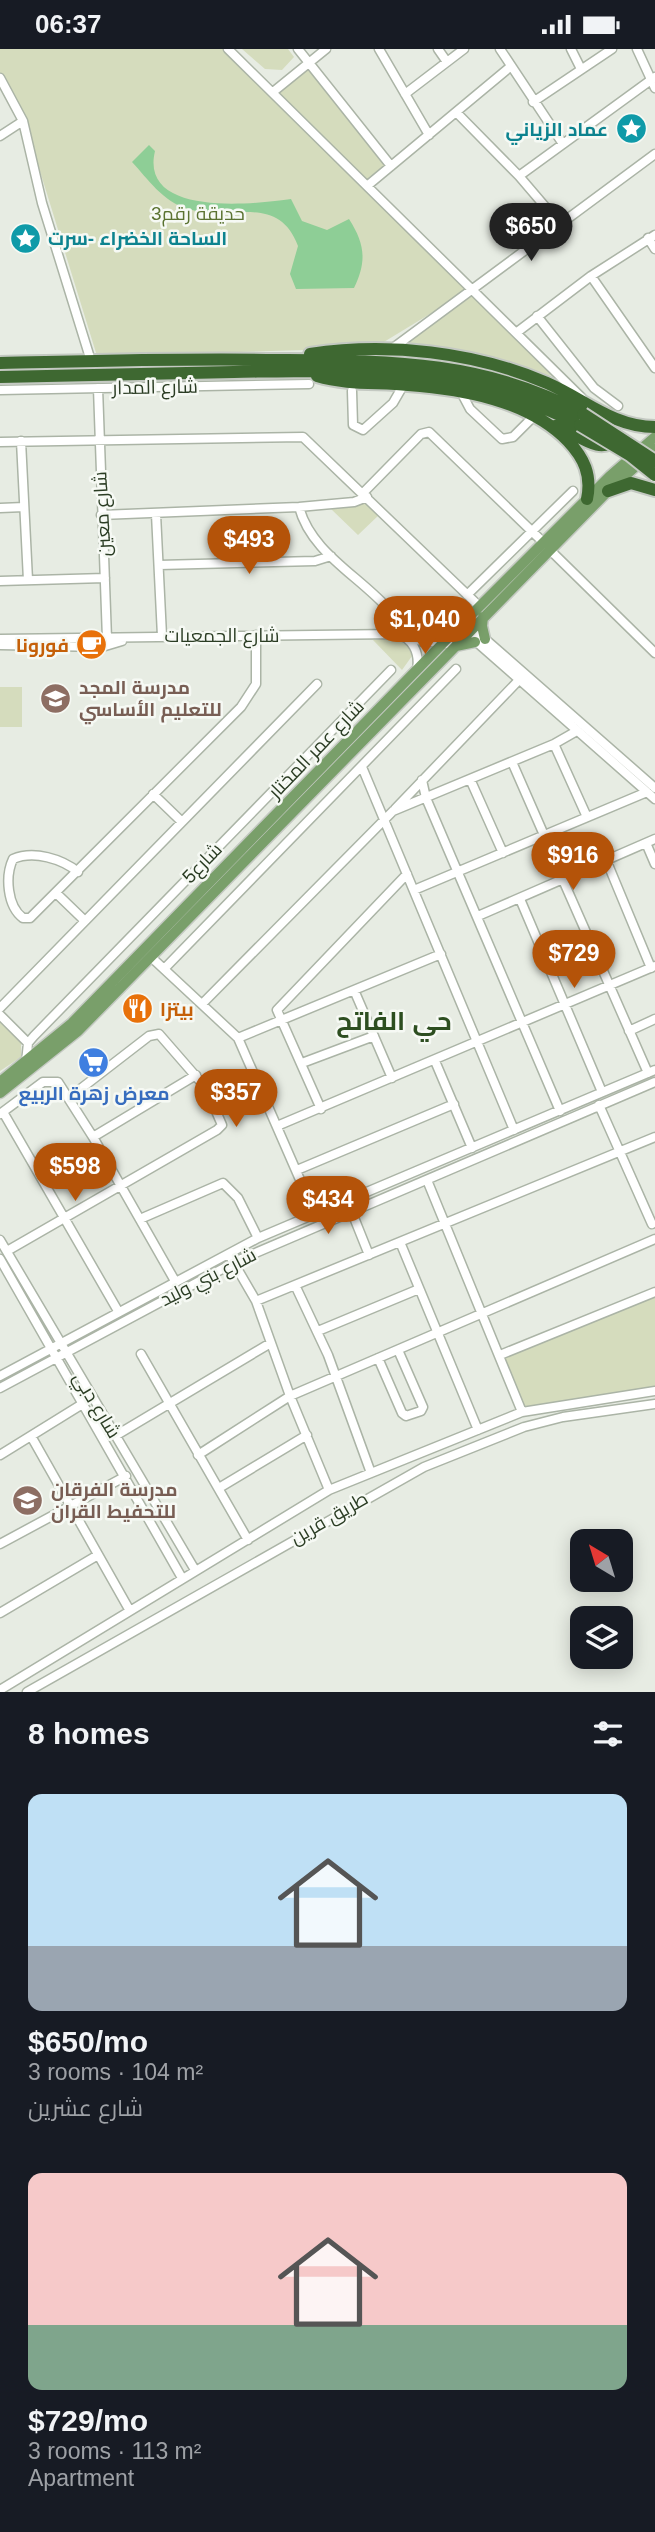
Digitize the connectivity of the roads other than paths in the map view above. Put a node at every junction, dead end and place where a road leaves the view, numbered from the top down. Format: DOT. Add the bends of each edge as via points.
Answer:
graph roads {
  1 [pos="228,49"];
  2 [pos="298,49"];
  3 [pos="326,49"];
  4 [pos="379,49"];
  5 [pos="438,49"];
  6 [pos="464,49"];
  7 [pos="500,49"];
  8 [pos="571,49"];
  9 [pos="612,49"];
  10 [pos="637,49"];
  11 [pos="309,62"];
  12 [pos="447,62"];
  13 [pos="510,67"];
  14 [pos="581,69"];
  15 [pos="0,78"];
  16 [pos="654,82"];
  17 [pos="273,92"];
  18 [pos="405,94"];
  19 [pos="533,102"];
  20 [pos="457,112"];
  21 [pos="23,121"];
  22 [pos="429,135"];
  23 [pos="0,136"];
  24 [pos="563,144"];
  25 [pos="655,154"];
  26 [pos="391,166"];
  27 [pos="519,176"];
  28 [pos="367,186"];
  29 [pos="560,224"];
  30 [pos="651,237"];
  31 [pos="655,249"];
  32 [pos="591,276"];
  33 [pos="471,289"];
  34 [pos="537,316"];
  35 [pos="516,333"];
  36 [pos="391,350"];
  37 [pos="289,360"];
  38 [pos="91,361"];
  39 [pos="0,363"];
  40 [pos="653,363"];
  41 [pos="304,371"];
  42 [pos="0,377"];
  43 [pos="309,384"];
  44 [pos="404,384"];
  45 [pos="98,388"];
  46 [pos="0,390"];
  47 [pos="352,390"];
  48 [pos="461,392"];
  49 [pos="618,406"];
  50 [pos="583,413"];
  51 [pos="535,415"];
  52 [pos="619,422"];
  53 [pos="551,425"];
  54 [pos="655,427"];
  55 [pos="655,437"];
  56 [pos="99,440"];
  57 [pos="21,441"];
  58 [pos="0,442"];
  59 [pos="655,449"];
  60 [pos="655,461"];
  61 [pos="655,475"];
  62 [pos="655,490"];
  63 [pos="573,491"];
  64 [pos="608,491"];
  65 [pos="365,495"];
  66 [pos="587,499"];
  67 [pos="24,507"];
  68 [pos="299,507"];
  69 [pos="0,508"];
  70 [pos="156,514"];
  71 [pos="101,515"];
  72 [pos="531,530"];
  73 [pos="547,547"];
  74 [pos="331,556"];
  75 [pos="159,565"];
  76 [pos="105,578"];
  77 [pos="29,580"];
  78 [pos="0,581"];
  79 [pos="467,595"];
  80 [pos="482,612"];
  81 [pos="465,628"];
  82 [pos="256,635"];
  83 [pos="162,636"];
  84 [pos="125,638"];
  85 [pos="0,639"];
  86 [pos="107,639"];
  87 [pos="408,639"];
  88 [pos="480,640"];
  89 [pos="0,645"];
  90 [pos="449,645"];
  91 [pos="655,653"];
  92 [pos="456,669"];
  93 [pos="391,670"];
  94 [pos="417,670"];
  95 [pos="518,681"];
  96 [pos="317,684"];
  97 [pos="575,732"];
  98 [pos="322,740"];
  99 [pos="554,744"];
  100 [pos="337,752"];
  101 [pos="609,756"];
  102 [pos="512,762"];
  103 [pos="362,767"];
  104 [pos="470,779"];
  105 [pos="422,780"];
  106 [pos="651,790"];
  107 [pos="153,794"];
  108 [pos="426,798"];
  109 [pos="655,799"];
  110 [pos="393,811"];
  111 [pos="587,817"];
  112 [pos="383,821"];
  113 [pos="182,822"];
  114 [pos="544,835"];
  115 [pos="655,839"];
  116 [pos="646,843"];
  117 [pos="503,853"];
  118 [pos="607,862"];
  119 [pos="655,864"];
  120 [pos="78,872"];
  121 [pos="457,872"];
  122 [pos="407,874"];
  123 [pos="563,880"];
  124 [pos="414,890"];
  125 [pos="57,893"];
  126 [pos="520,899"];
  127 [pos="478,916"];
  128 [pos="85,921"];
  129 [pos="441,954"];
  130 [pos="151,957"];
  131 [pos="653,967"];
  132 [pos="165,968"];
  133 [pos="608,986"];
  134 [pos="354,990"];
  135 [pos="202,1005"];
  136 [pos="565,1005"];
  137 [pos="0,1008"];
  138 [pos="0,1015"];
  139 [pos="655,1019"];
  140 [pos="283,1020"];
  141 [pos="521,1024"];
  142 [pos="629,1031"];
  143 [pos="374,1036"];
  144 [pos="238,1038"];
  145 [pos="29,1043"];
  146 [pos="477,1043"];
  147 [pos="435,1061"];
  148 [pos="26,1063"];
  149 [pos="302,1063"];
  150 [pos="651,1072"];
  151 [pos="196,1075"];
  152 [pos="392,1078"];
  153 [pos="0,1082"];
  154 [pos="655,1082"];
  155 [pos="602,1092"];
  156 [pos="0,1093"];
  157 [pos="70,1097"];
  158 [pos="454,1104"];
  159 [pos="599,1105"];
  160 [pos="321,1108"];
  161 [pos="560,1111"];
  162 [pos="1,1113"];
  163 [pos="277,1126"];
  164 [pos="514,1130"];
  165 [pos="93,1137"];
  166 [pos="655,1137"];
  167 [pos="472,1147"];
  168 [pos="620,1152"];
  169 [pos="297,1170"];
  170 [pos="427,1179"];
  171 [pos="119,1185"];
  172 [pos="351,1210"];
  173 [pos="315,1214"];
  174 [pos="65,1216"];
  175 [pos="140,1219"];
  176 [pos="446,1223"];
  177 [pos="652,1224"];
  178 [pos="258,1238"];
  179 [pos="0,1240"];
  180 [pos="655,1240"];
  181 [pos="400,1242"];
  182 [pos="7,1251"];
  183 [pos="229,1253"];
  184 [pos="369,1255"];
  185 [pos="0,1259"];
  186 [pos="234,1263"];
  187 [pos="174,1281"];
  188 [pos="295,1285"];
  189 [pos="419,1289"];
  190 [pos="655,1292"];
  191 [pos="256,1301"];
  192 [pos="118,1311"];
  193 [pos="483,1313"];
  194 [pos="318,1331"];
  195 [pos="438,1332"];
  196 [pos="60,1342"];
  197 [pos="270,1344"];
  198 [pos="52,1347"];
  199 [pos="398,1350"];
  200 [pos="141,1353"];
  201 [pos="61,1354"];
  202 [pos="500,1355"];
  203 [pos="378,1359"];
  204 [pos="0,1376"];
  205 [pos="336,1377"];
  206 [pos="0,1388"];
  207 [pos="655,1391"];
  208 [pos="290,1396"];
  209 [pos="84,1403"];
  210 [pos="169,1404"];
  211 [pos="655,1404"];
  212 [pos="522,1412"];
  213 [pos="478,1430"];
  214 [pos="31,1436"];
  215 [pos="115,1436"];
  216 [pos="307,1436"];
  217 [pos="0,1455"];
  218 [pos="198,1455"];
  219 [pos="371,1473"];
  220 [pos="126,1476"];
  221 [pos="219,1488"];
  222 [pos="329,1490"];
  223 [pos="71,1508"];
  224 [pos="248,1539"];
  225 [pos="0,1544"];
  226 [pos="98,1555"];
  227 [pos="195,1570"];
  228 [pos="182,1578"];
  229 [pos="130,1611"];
  230 [pos="0,1613"];
  231 [pos="0,1690"];
  232 [pos="27,1692"];
  1 -- 17 [label="street"];
  2 -- 11 [label="street"];
  3 -- 11 [label="street"];
  4 -- 18 [label="street"];
  5 -- 12 [label="street"];
  6 -- 12 [label="street"];
  7 -- 13 [label="street"];
  8 -- 14 [label="street"];
  9 -- 14 [label="street"];
  10 -- 16 [label="street"];
  11 -- 17 [label="street"];
  11 -- 26 [label="street"];
  12 -- 18 [label="street"];
  13 -- 19 [label="street"];
  13 -- 20 [label="street"];
  14 -- 19 [label="street"];
  15 -- 21 [label="street"];
  16 -- 24 [label="street"];
  17 -- 28 [label="street"];
  18 -- 22 [label="street"];
  19 -- 24 [label="street"];
  20 -- 22 [label="street"];
  20 -- 27 [label="street"];
  21 -- 23 [label="street"];
  21 -- 38 [label="street" via="42,203"];
  22 -- 26 [label="street"];
  24 -- 27 [label="street"];
  25 -- 29 [label="street"];
  26 -- 28 [label="street"];
  27 -- 29 [label="street"];
  28 -- 33 [label="street"];
  29 -- 33 [label="street"];
  30 -- 31 [label="street"];
  30 -- 32 [label="street"];
  32 -- 34 [label="street"];
  32 -- 40 [label="street"];
  33 -- 35 [label="street"];
  33 -- 36 [label="street"];
  34 -- 35 [label="street"];
  34 -- 49 [label="street" via="594,388"];
  35 -- 50 [label="street"];
  36 -- 37 [label="highway" via="328,351"];
  36 -- 50 [label="highway" via="465,358 544,381"];
  37 -- 38 [label="highway"];
  37 -- 50 [label="highway" via="450,368 529,389"];
  38 -- 39 [label="highway"];
  41 -- 42 [label="highway"];
  41 -- 44 [label="highway" via="335,380"];
  41 -- 50 [label="highway" via="391,371 463,381"];
  43 -- 45 [label="street, شارع المدار"];
  44 -- 47 [label="street" via="393,403 363,430 353,425"];
  44 -- 48 [label="highway"];
  45 -- 46 [label="street, شارع المدار"];
  45 -- 56 [label="street, شارع معين"];
  48 -- 51 [label="highway"];
  48 -- 51 [label="street" via="470,409 502,439 510,439"];
  50 -- 52 [label="highway"];
  50 -- 60 [label="highway, bridge"];
  50 -- 61 [label="highway, bridge"];
  51 -- 53 [label="highway"];
  52 -- 53 [label="highway" via="617,436 602,446"];
  52 -- 54 [label="highway"];
  53 -- 66 [label="highway" via="586,465"];
  55 -- 66 [label="main road"];
  56 -- 57 [label="street"];
  56 -- 65 [label="street" via="299,436"];
  56 -- 71 [label="street, شارع معين"];
  57 -- 58 [label="street"];
  57 -- 67 [label="street"];
  59 -- 64 [label="main road"];
  62 -- 64 [label="highway" via="631,483"];
  63 -- 72 [label="street"];
  64 -- 73 [label="main road"];
  65 -- 68 [label="street" via="357,501"];
  65 -- 72 [label="street" via="429,432"];
  65 -- 79 [label="street"];
  66 -- 73 [label="main road"];
  67 -- 69 [label="street"];
  67 -- 77 [label="street"];
  68 -- 70 [label="street"];
  68 -- 74 [label="street"];
  70 -- 71 [label="street"];
  70 -- 75 [label="street"];
  71 -- 76 [label="street, شارع معين"];
  72 -- 73 [label="street"];
  72 -- 79 [label="street"];
  73 -- 80 [label="main road"];
  73 -- 91 [label="street"];
  74 -- 75 [label="street" via="315,561"];
  74 -- 87 [label="street" via="391,609"];
  75 -- 83 [label="street"];
  76 -- 77 [label="street"];
  76 -- 86 [label="street, شارع معين"];
  77 -- 78 [label="street"];
  79 -- 80 [label="street"];
  80 -- 81 [label="main road"];
  80 -- 88 [label="main road"];
  81 -- 88 [label="street"];
  81 -- 90 [label="main road"];
  82 -- 83 [label="street, شارع الجمعيات"];
  82 -- 87 [label="street, شارع الجمعيات" via="395,634"];
  82 -- 107 [label="street" via="254,690"];
  83 -- 84 [label="street, شارع الجمعيات"];
  84 -- 86 [label="street, شارع الجمعيات"];
  84 -- 89 [label="street" via="102,647"];
  85 -- 86 [label="street, شارع الجمعيات"];
  87 -- 90 [label="street, شارع الجمعيات"];
  87 -- 94 [label="street" via="417,654"];
  88 -- 90 [label="main road"];
  88 -- 95 [label="street"];
  88 -- 101 [label="street"];
  90 -- 94 [label="main road, شارع عمر المختار"];
  90 -- 130 [label="main road"];
  92 -- 103 [label="street"];
  93 -- 98 [label="street, شارع5"];
  94 -- 100 [label="main road, شارع عمر المختار"];
  95 -- 97 [label="street"];
  95 -- 105 [label="street"];
  96 -- 113 [label="street"];
  97 -- 99 [label="street"];
  97 -- 101 [label="street"];
  98 -- 100 [label="street"];
  98 -- 145 [label="street, شارع5"];
  99 -- 102 [label="street"];
  99 -- 111 [label="street"];
  100 -- 148 [label="main road, شارع عمر المختار" via="72,1023"];
  101 -- 106 [label="street"];
  102 -- 104 [label="street"];
  102 -- 114 [label="street"];
  103 -- 112 [label="street"];
  103 -- 132 [label="street"];
  104 -- 108 [label="street"];
  104 -- 117 [label="street"];
  105 -- 108 [label="street"];
  105 -- 110 [label="street"];
  106 -- 109 [label="street"];
  106 -- 111 [label="street"];
  107 -- 113 [label="street"];
  107 -- 120 [label="street"];
  108 -- 110 [label="street"];
  108 -- 121 [label="street"];
  110 -- 112 [label="street"];
  111 -- 114 [label="street"];
  112 -- 122 [label="street"];
  112 -- 135 [label="street"];
  113 -- 128 [label="street"];
  114 -- 117 [label="street"];
  115 -- 116 [label="street"];
  116 -- 118 [label="street"];
  116 -- 119 [label="street"];
  117 -- 121 [label="street"];
  118 -- 123 [label="street"];
  118 -- 131 [label="street"];
  120 -- 125 [label="street"];
  120 -- 125 [label="street" via="59,859 13,859 11,899 23,918 30,918"];
  121 -- 124 [label="street"];
  121 -- 127 [label="street"];
  122 -- 124 [label="street"];
  122 -- 140 [label="street" via="277,1010"];
  123 -- 126 [label="street"];
  123 -- 133 [label="street"];
  124 -- 129 [label="street"];
  125 -- 128 [label="street"];
  126 -- 127 [label="street"];
  126 -- 136 [label="street"];
  127 -- 141 [label="street"];
  128 -- 137 [label="street"];
  129 -- 134 [label="street"];
  129 -- 146 [label="street"];
  130 -- 132 [label="street"];
  130 -- 156 [label="main road" via="54,1053"];
  131 -- 133 [label="street"];
  132 -- 135 [label="street"];
  133 -- 136 [label="street"];
  133 -- 142 [label="street"];
  134 -- 140 [label="street"];
  134 -- 143 [label="street"];
  135 -- 144 [label="street"];
  136 -- 141 [label="street"];
  136 -- 155 [label="street"];
  138 -- 145 [label="street"];
  139 -- 142 [label="street"];
  140 -- 144 [label="street"];
  140 -- 149 [label="street"];
  141 -- 146 [label="street"];
  141 -- 161 [label="street"];
  142 -- 150 [label="street"];
  143 -- 149 [label="street"];
  143 -- 152 [label="street"];
  144 -- 163 [label="street"];
  145 -- 148 [label="street"];
  146 -- 147 [label="street"];
  146 -- 164 [label="street"];
  147 -- 152 [label="street"];
  147 -- 158 [label="street"];
  148 -- 153 [label="main road, شارع عمر المختار"];
  149 -- 160 [label="street"];
  150 -- 155 [label="street, شارع بني وليد"];
  151 -- 157 [label="street" via="162,1035 155,1034"];
  151 -- 165 [label="street"];
  151 -- 171 [label="street" via="215,1102 220,1128"];
  152 -- 160 [label="street"];
  154 -- 159 [label="street, شارع بني وليد"];
  155 -- 161 [label="street, شارع بني وليد"];
  157 -- 162 [label="street" via="58,1082 47,1080"];
  157 -- 165 [label="street"];
  158 -- 167 [label="street"];
  158 -- 169 [label="street"];
  159 -- 168 [label="street"];
  159 -- 170 [label="street, شارع بني وليد"];
  160 -- 163 [label="street"];
  161 -- 164 [label="street, شارع بني وليد"];
  162 -- 174 [label="street"];
  163 -- 169 [label="street"];
  164 -- 167 [label="street, شارع بني وليد"];
  165 -- 171 [label="street"];
  166 -- 168 [label="street"];
  167 -- 173 [label="street, شارع بني وليد"];
  168 -- 176 [label="street"];
  168 -- 177 [label="street"];
  169 -- 173 [label="street"];
  170 -- 172 [label="street, شارع بني وليد"];
  170 -- 176 [label="street"];
  171 -- 174 [label="street"];
  171 -- 175 [label="street"];
  172 -- 184 [label="street"];
  172 -- 186 [label="street, شارع بني وليد"];
  173 -- 178 [label="street, شارع بني وليد"];
  174 -- 182 [label="street"];
  174 -- 192 [label="street"];
  175 -- 178 [label="street" via="223,1183 239,1198"];
  175 -- 187 [label="street"];
  176 -- 181 [label="street"];
  176 -- 193 [label="street"];
  178 -- 183 [label="street, شارع بني وليد"];
  179 -- 182 [label="street, شارع دبي"];
  180 -- 193 [label="street"];
  181 -- 184 [label="street"];
  181 -- 189 [label="street"];
  182 -- 196 [label="street, شارع دبي"];
  183 -- 186 [label="street"];
  183 -- 187 [label="street, شارع بني وليد"];
  184 -- 188 [label="street"];
  185 -- 198 [label="street, شارع دبي"];
  186 -- 191 [label="street"];
  186 -- 201 [label="street, شارع بني وليد"];
  187 -- 192 [label="street, شارع بني وليد"];
  188 -- 191 [label="street"];
  188 -- 194 [label="street"];
  189 -- 194 [label="street"];
  189 -- 195 [label="street"];
  190 -- 202 [label="street"];
  191 -- 197 [label="street"];
  192 -- 196 [label="street, شارع بني وليد"];
  193 -- 195 [label="street"];
  193 -- 202 [label="street"];
  194 -- 205 [label="street"];
  195 -- 199 [label="street"];
  195 -- 213 [label="street"];
  196 -- 198 [label="street, شارع بني وليد"];
  196 -- 201 [label="street, شارع دبي"];
  197 -- 208 [label="street"];
  197 -- 210 [label="street"];
  198 -- 201 [label="street, شارع دبي"];
  198 -- 204 [label="street, شارع بني وليد"];
  199 -- 203 [label="street"];
  199 -- 203 [label="street" via="421,1400 421,1411 402,1413"];
  200 -- 210 [label="street"];
  201 -- 206 [label="street, شارع بني وليد"];
  201 -- 209 [label="street, شارع دبي"];
  201 -- 215 [label="street, شارع دبي"];
  202 -- 212 [label="street"];
  203 -- 205 [label="street"];
  205 -- 208 [label="street"];
  205 -- 219 [label="street"];
  207 -- 212 [label="street"];
  208 -- 216 [label="street"];
  208 -- 218 [label="street"];
  209 -- 214 [label="street"];
  209 -- 220 [label="street, شارع دبي"];
  210 -- 215 [label="street"];
  210 -- 218 [label="street"];
  211 -- 232 [label="street, طريق قرين" via="524,1427 424,1467"];
  212 -- 213 [label="street"];
  213 -- 219 [label="street"];
  214 -- 217 [label="street"];
  214 -- 223 [label="street"];
  215 -- 227 [label="street, شارع دبي"];
  216 -- 221 [label="street"];
  216 -- 222 [label="street"];
  218 -- 221 [label="street"];
  219 -- 222 [label="street"];
  220 -- 223 [label="street"];
  220 -- 228 [label="street, شارع دبي"];
  221 -- 224 [label="street"];
  222 -- 224 [label="street"];
  223 -- 225 [label="street"];
  223 -- 226 [label="street"];
  224 -- 227 [label="street"];
  226 -- 229 [label="street"];
  226 -- 230 [label="street"];
  227 -- 228 [label="street"];
  228 -- 229 [label="street"];
  229 -- 231 [label="street"];
}
